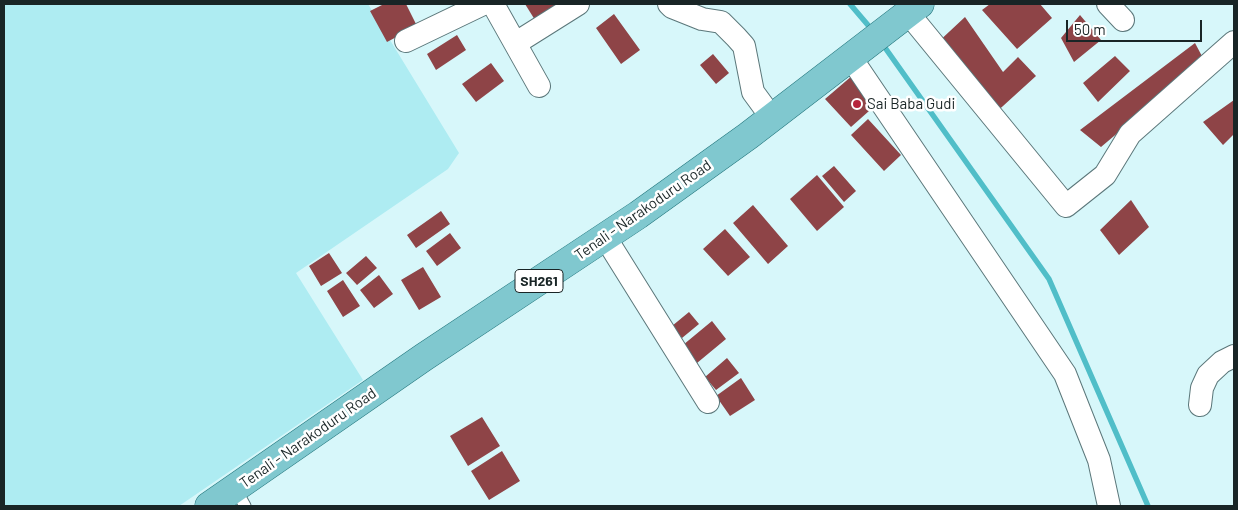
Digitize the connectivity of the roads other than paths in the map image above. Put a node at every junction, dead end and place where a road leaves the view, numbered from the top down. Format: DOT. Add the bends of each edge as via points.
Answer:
graph roads {
  1 [pos="483,4"];
  2 [pos="493,4"];
  3 [pos="578,4"];
  4 [pos="669,4"];
  5 [pos="907,14"];
  6 [pos="406,41"];
  7 [pos="1234,42"];
  8 [pos="516,43"];
  9 [pos="857,53"];
  10 [pos="539,86"];
  11 [pos="772,118"];
  12 [pos="605,237"];
  13 [pos="1234,356"];
  14 [pos="708,402"];
  15 [pos="1200,405"];
  16 [pos="240,497"];
  17 [pos="209,506"];
  18 [pos="1109,506"];
  1 -- 6 [label="street"];
  2 -- 8 [label="street"];
  3 -- 8 [label="street"];
  4 -- 11 [label="street" via="702,19 721,22 736,37 744,46 753,92"];
  5 -- 7 [label="street" via="1066,206 1105,174 1130,134"];
  5 -- 9 [label="main road, Tenali - Narakoduru Road / SH261"];
  8 -- 10 [label="street"];
  9 -- 11 [label="main road, Tenali - Narakoduru Road / SH261"];
  9 -- 18 [label="street" via="1065,374 1099,460"];
  11 -- 12 [label="main road, Tenali - Narakoduru Road / SH261"];
  12 -- 14 [label="street"];
  12 -- 16 [label="main road, Tenali - Narakoduru Road / SH261" via="424,357"];
  13 -- 15 [label="street" via="1208,375"];
  16 -- 17 [label="main road, Tenali - Narakoduru Road / SH261"];
}
